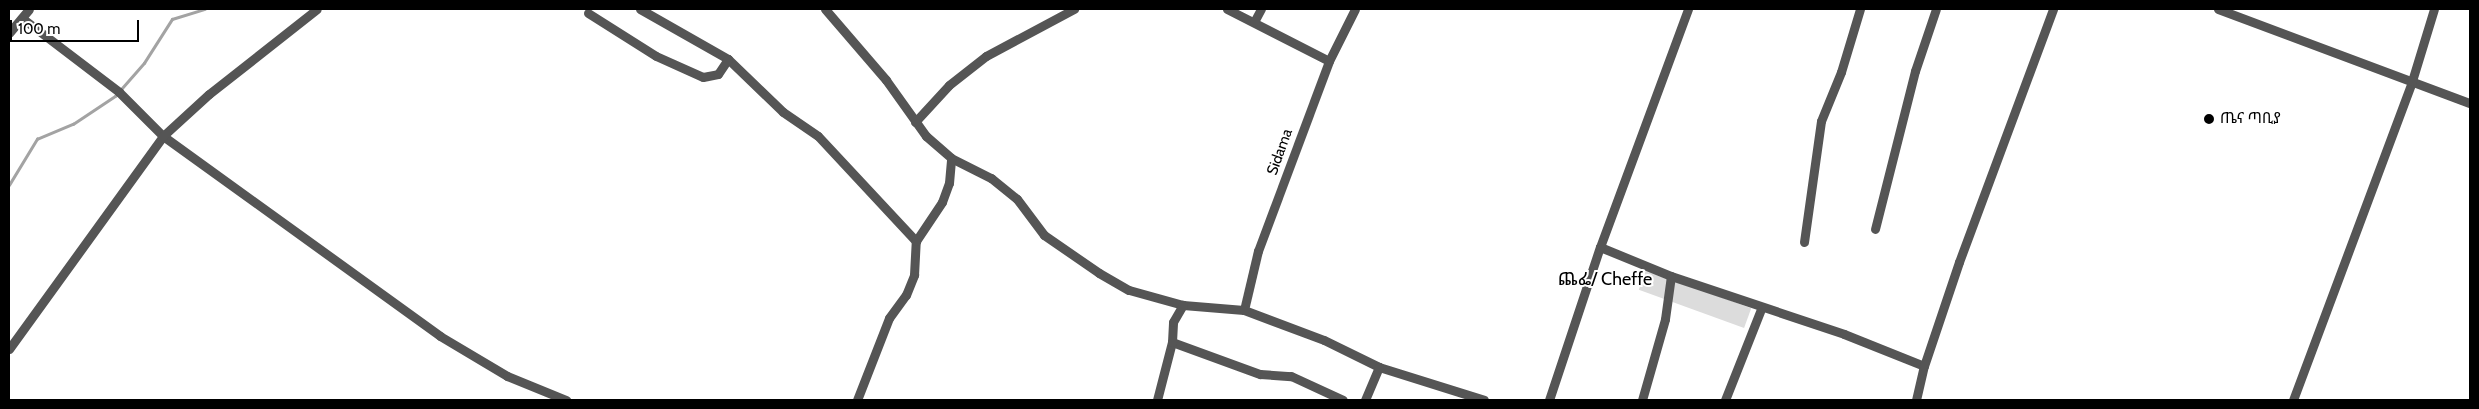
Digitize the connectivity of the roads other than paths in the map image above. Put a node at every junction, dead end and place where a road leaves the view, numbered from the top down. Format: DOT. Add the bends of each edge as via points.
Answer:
graph roads {
  1 [pos="29,9"];
  2 [pos="317,9"];
  3 [pos="640,9"];
  4 [pos="825,9"];
  5 [pos="1074,9"];
  6 [pos="1227,9"];
  7 [pos="1261,9"];
  8 [pos="1354,9"];
  9 [pos="1688,9"];
  10 [pos="1860,9"];
  11 [pos="1936,9"];
  12 [pos="2053,9"];
  13 [pos="2218,9"];
  14 [pos="2434,9"];
  15 [pos="588,13"];
  16 [pos="22,18"];
  17 [pos="1254,22"];
  18 [pos="9,33"];
  19 [pos="728,59"];
  20 [pos="1329,62"];
  21 [pos="2412,81"];
  22 [pos="2470,103"];
  23 [pos="915,122"];
  24 [pos="163,136"];
  25 [pos="951,158"];
  26 [pos="1875,229"];
  27 [pos="916,241"];
  28 [pos="1804,242"];
  29 [pos="1600,247"];
  30 [pos="1671,276"];
  31 [pos="1183,305"];
  32 [pos="1761,309"];
  33 [pos="1244,310"];
  34 [pos="1172,342"];
  35 [pos="9,349"];
  36 [pos="1924,366"];
  37 [pos="1379,367"];
  38 [pos="566,400"];
  39 [pos="857,400"];
  40 [pos="1157,400"];
  41 [pos="1343,400"];
  42 [pos="1365,400"];
  43 [pos="1484,400"];
  44 [pos="1549,400"];
  45 [pos="1642,400"];
  46 [pos="1725,400"];
  47 [pos="1916,400"];
  48 [pos="2294,400"];
  1 -- 16 [label="street"];
  2 -- 24 [label="street" via="209,94"];
  3 -- 19 [label="street"];
  4 -- 23 [label="street" via="886,80"];
  5 -- 23 [label="street" via="986,56 949,85"];
  6 -- 17 [label="street"];
  7 -- 17 [label="street"];
  8 -- 20 [label="street, Sidama"];
  9 -- 29 [label="street"];
  10 -- 28 [label="street" via="1841,72 1821,121"];
  11 -- 26 [label="street" via="1915,71"];
  12 -- 36 [label="street" via="2012,114"];
  13 -- 21 [label="street"];
  14 -- 21 [label="street"];
  15 -- 19 [label="street" via="656,56 703,78 718,74"];
  16 -- 18 [label="street"];
  16 -- 24 [label="street" via="119,92"];
  17 -- 20 [label="street"];
  19 -- 27 [label="street" via="783,112 818,136"];
  20 -- 33 [label="street, Sidama" via="1258,251"];
  21 -- 22 [label="street"];
  21 -- 48 [label="street"];
  23 -- 25 [label="street"];
  24 -- 35 [label="street"];
  24 -- 38 [label="street" via="440,336 508,376"];
  25 -- 27 [label="street" via="949,183 942,202"];
  25 -- 31 [label="street" via="991,178 1018,199 1044,236 1064,252 1129,290"];
  27 -- 39 [label="street" via="914,275 906,295 889,318"];
  29 -- 30 [label="street"];
  29 -- 44 [label="street"];
  30 -- 32 [label="street"];
  30 -- 45 [label="street" via="1665,319"];
  31 -- 33 [label="street"];
  31 -- 34 [label="street" via="1173,322"];
  32 -- 36 [label="street" via="1844,334"];
  32 -- 46 [label="street"];
  33 -- 37 [label="street" via="1324,340"];
  34 -- 40 [label="street"];
  34 -- 41 [label="street" via="1260,374 1291,376"];
  36 -- 47 [label="street"];
  37 -- 42 [label="street"];
  37 -- 43 [label="street"];
}
